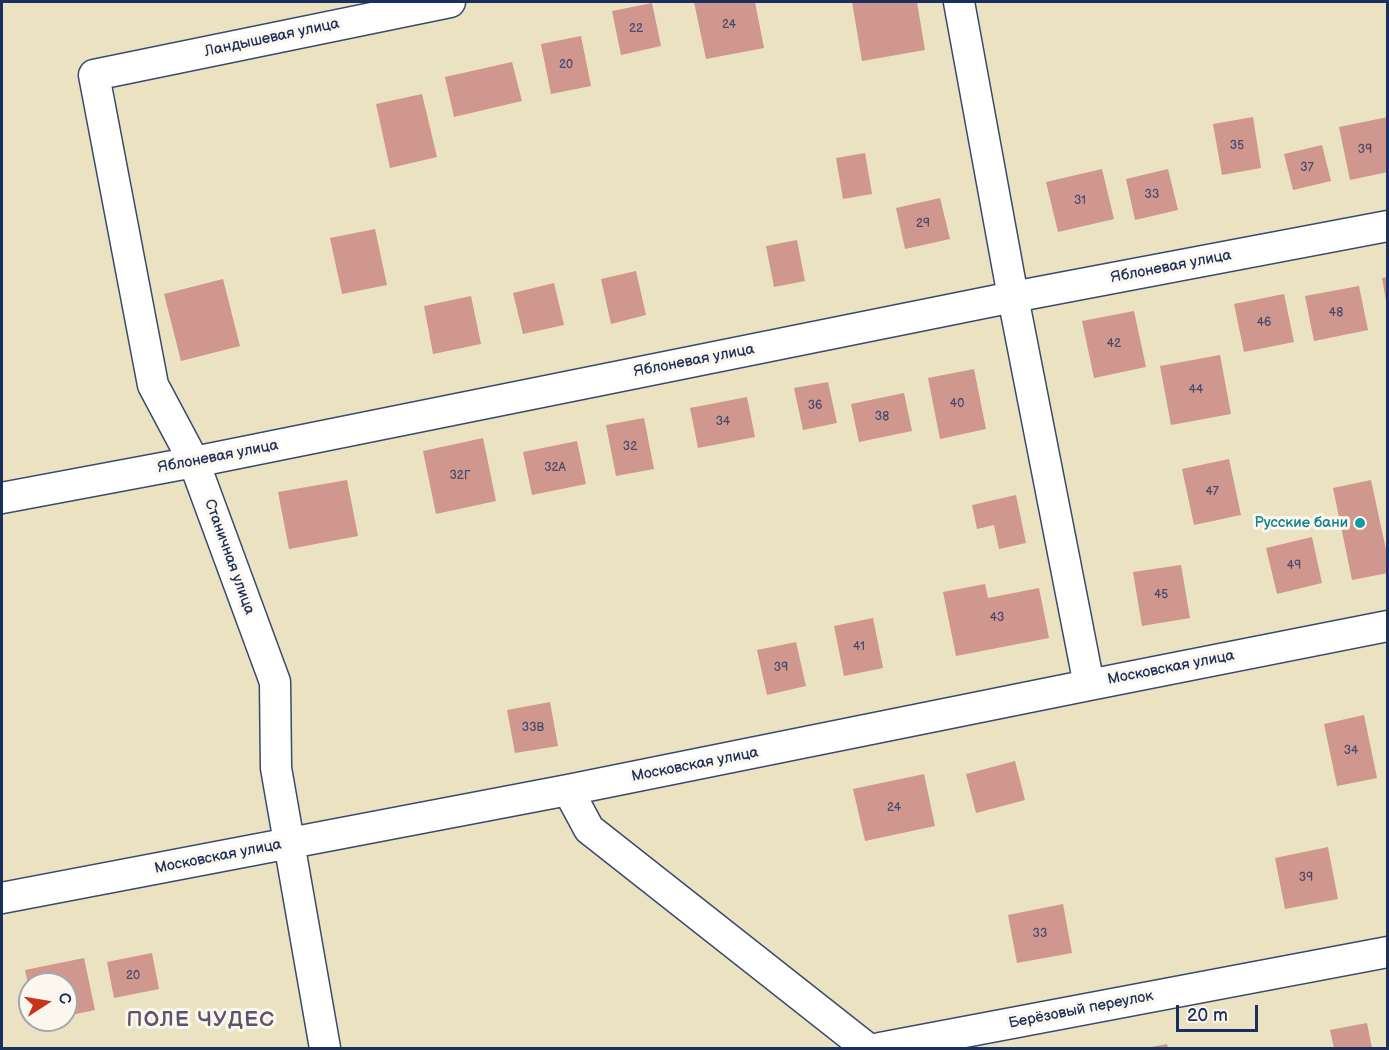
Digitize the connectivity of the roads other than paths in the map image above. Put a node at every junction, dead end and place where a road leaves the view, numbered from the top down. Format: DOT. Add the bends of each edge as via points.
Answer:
graph roads {
  1 [pos="450,2"];
  2 [pos="959,2"];
  3 [pos="94,75"];
  4 [pos="1388,226"];
  5 [pos="1013,297"];
  6 [pos="194,462"];
  7 [pos="2,498"];
  8 [pos="1388,626"];
  9 [pos="1089,685"];
  10 [pos="568,790"];
  11 [pos="290,843"];
  12 [pos="2,898"];
  13 [pos="1388,952"];
  14 [pos="325,1048"];
  15 [pos="867,1048"];
  16 [pos="880,1048"];
  1 -- 3 [label="street, Ландышевая улица"];
  2 -- 5 [label="street"];
  3 -- 6 [label="street, Станичная улица" via="153,385"];
  4 -- 5 [label="street, Яблоневая улица"];
  5 -- 6 [label="street, Яблоневая улица"];
  5 -- 9 [label="street"];
  6 -- 7 [label="street, Яблоневая улица"];
  6 -- 11 [label="street, Станичная улица" via="275,682 276,768"];
  8 -- 9 [label="street, Московская улица"];
  9 -- 10 [label="street, Московская улица"];
  10 -- 11 [label="street, Московская улица"];
  10 -- 15 [label="street" via="589,829"];
  11 -- 12 [label="street, Московская улица"];
  11 -- 14 [label="street, Станичная улица"];
  13 -- 16 [label="street, Берёзовый переулок"];
}
